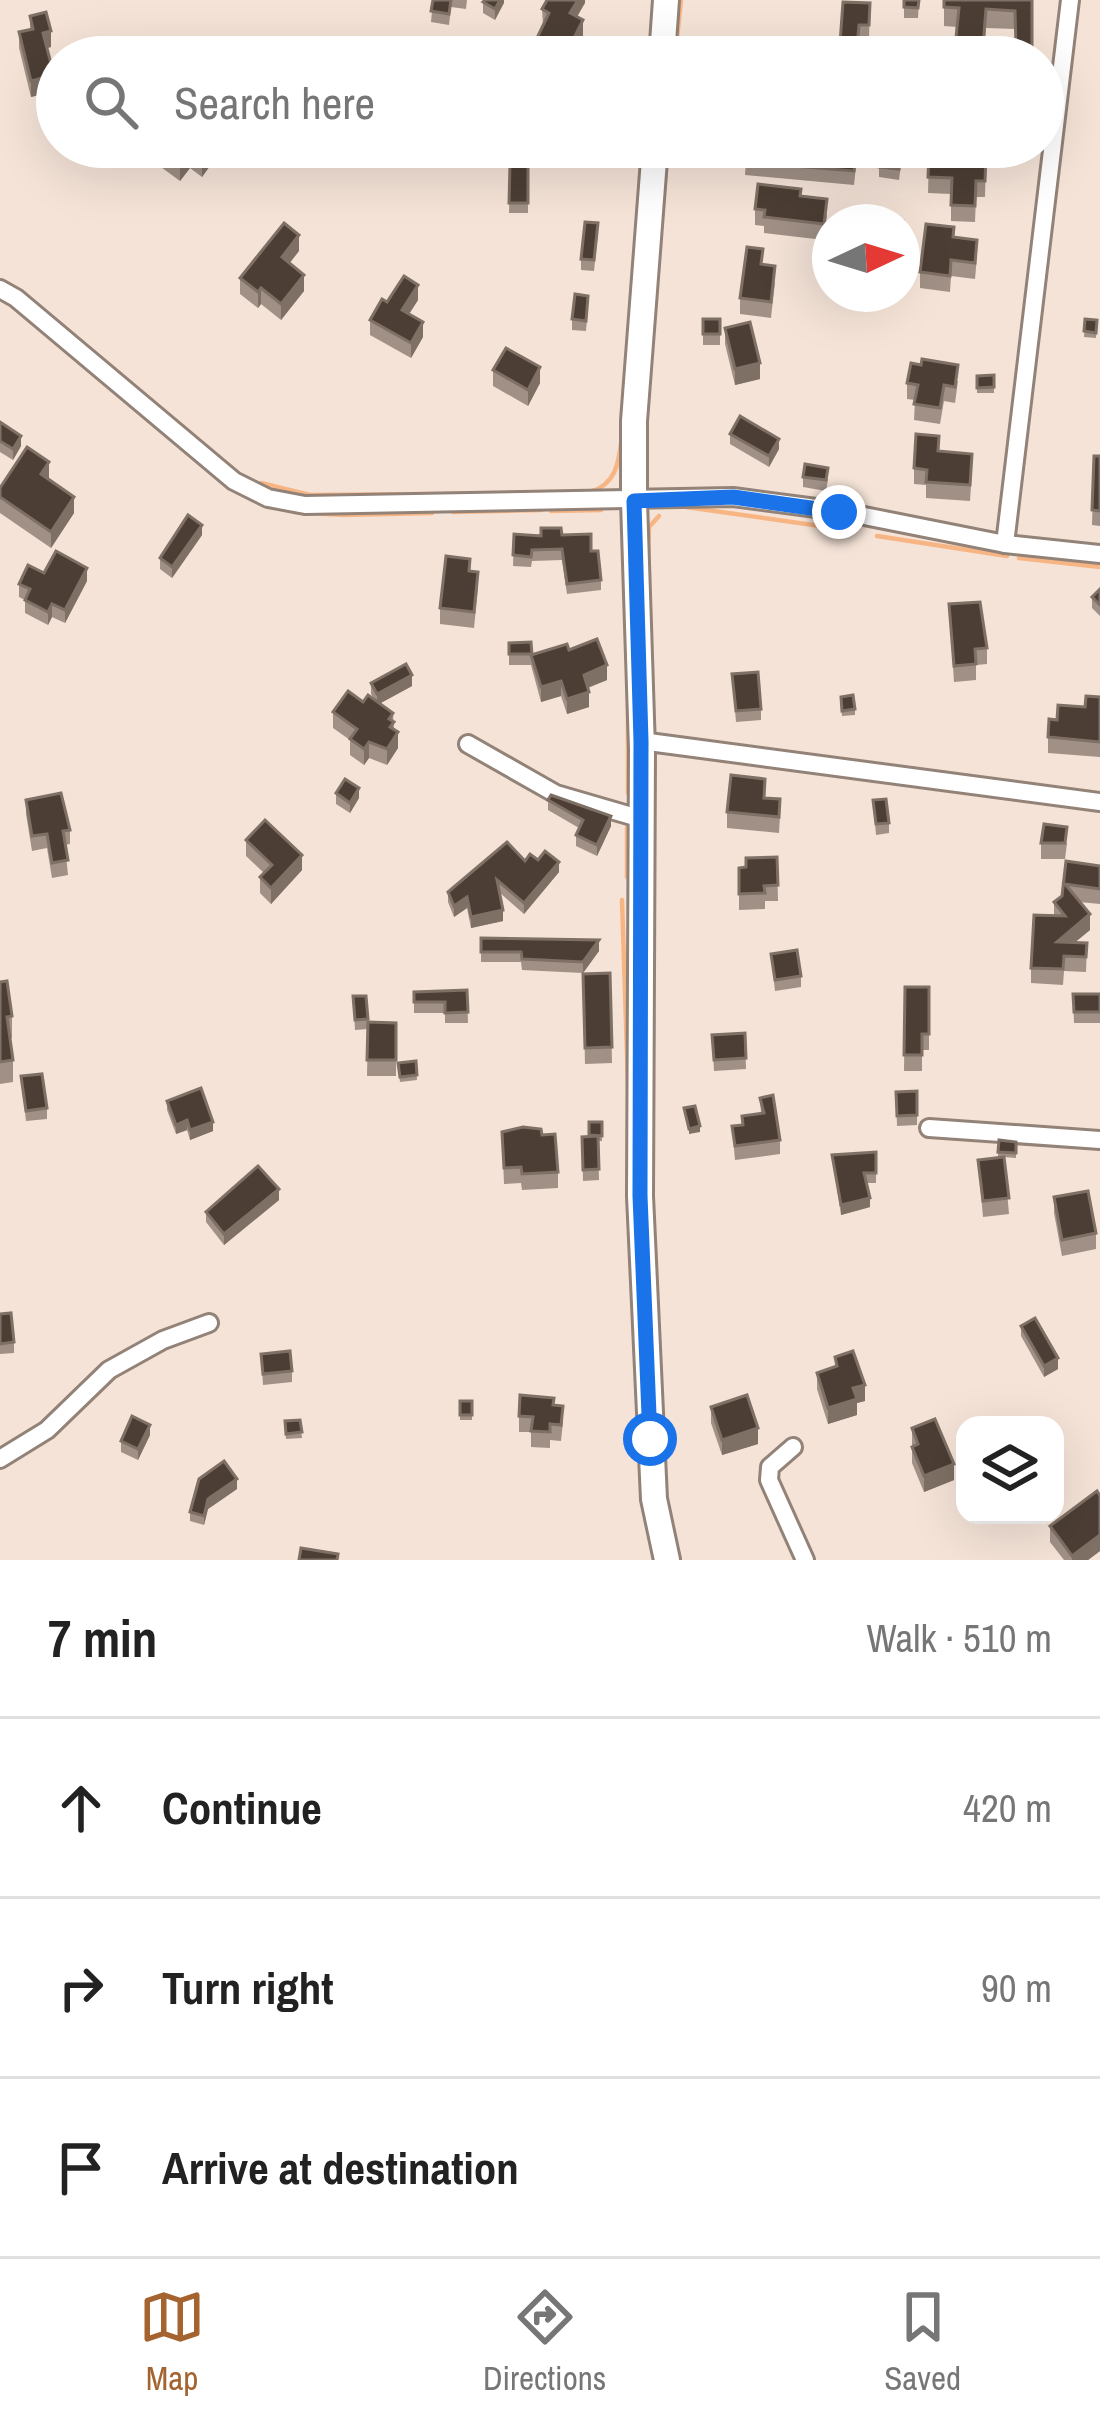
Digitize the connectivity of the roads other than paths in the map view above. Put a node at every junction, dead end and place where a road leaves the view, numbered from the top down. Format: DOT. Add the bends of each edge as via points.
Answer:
graph roads {
  1 [pos="666,0"];
  2 [pos="1070,0"];
  3 [pos="663,36"];
  4 [pos="1064,50"];
  5 [pos="653,168"];
  6 [pos="1050,168"];
  7 [pos="0,289"];
  8 [pos="634,501"];
  9 [pos="1005,544"];
  10 [pos="1100,554"];
  11 [pos="641,741"];
  12 [pos="468,744"];
  13 [pos="1100,802"];
  14 [pos="642,819"];
  15 [pos="929,1128"];
  16 [pos="1100,1140"];
  17 [pos="209,1323"];
  18 [pos="793,1447"];
  19 [pos="0,1459"];
  20 [pos="667,1560"];
  21 [pos="806,1560"];
  1 -- 3 [label="street"];
  2 -- 4 [label="street"];
  5 -- 8 [label="street"];
  6 -- 9 [label="street"];
  7 -- 8 [label="street" via="234,481 268,498 305,505"];
  8 -- 9 [label="street" via="733,497"];
  8 -- 11 [label="street"];
  9 -- 10 [label="street"];
  11 -- 13 [label="street"];
  11 -- 14 [label="street"];
  12 -- 14 [label="street" via="556,794"];
  14 -- 20 [label="street" via="640,1196 654,1499"];
  15 -- 16 [label="street"];
  17 -- 19 [label="street" via="109,1370 47,1430"];
  18 -- 21 [label="street" via="770,1467 769,1480"];
}
